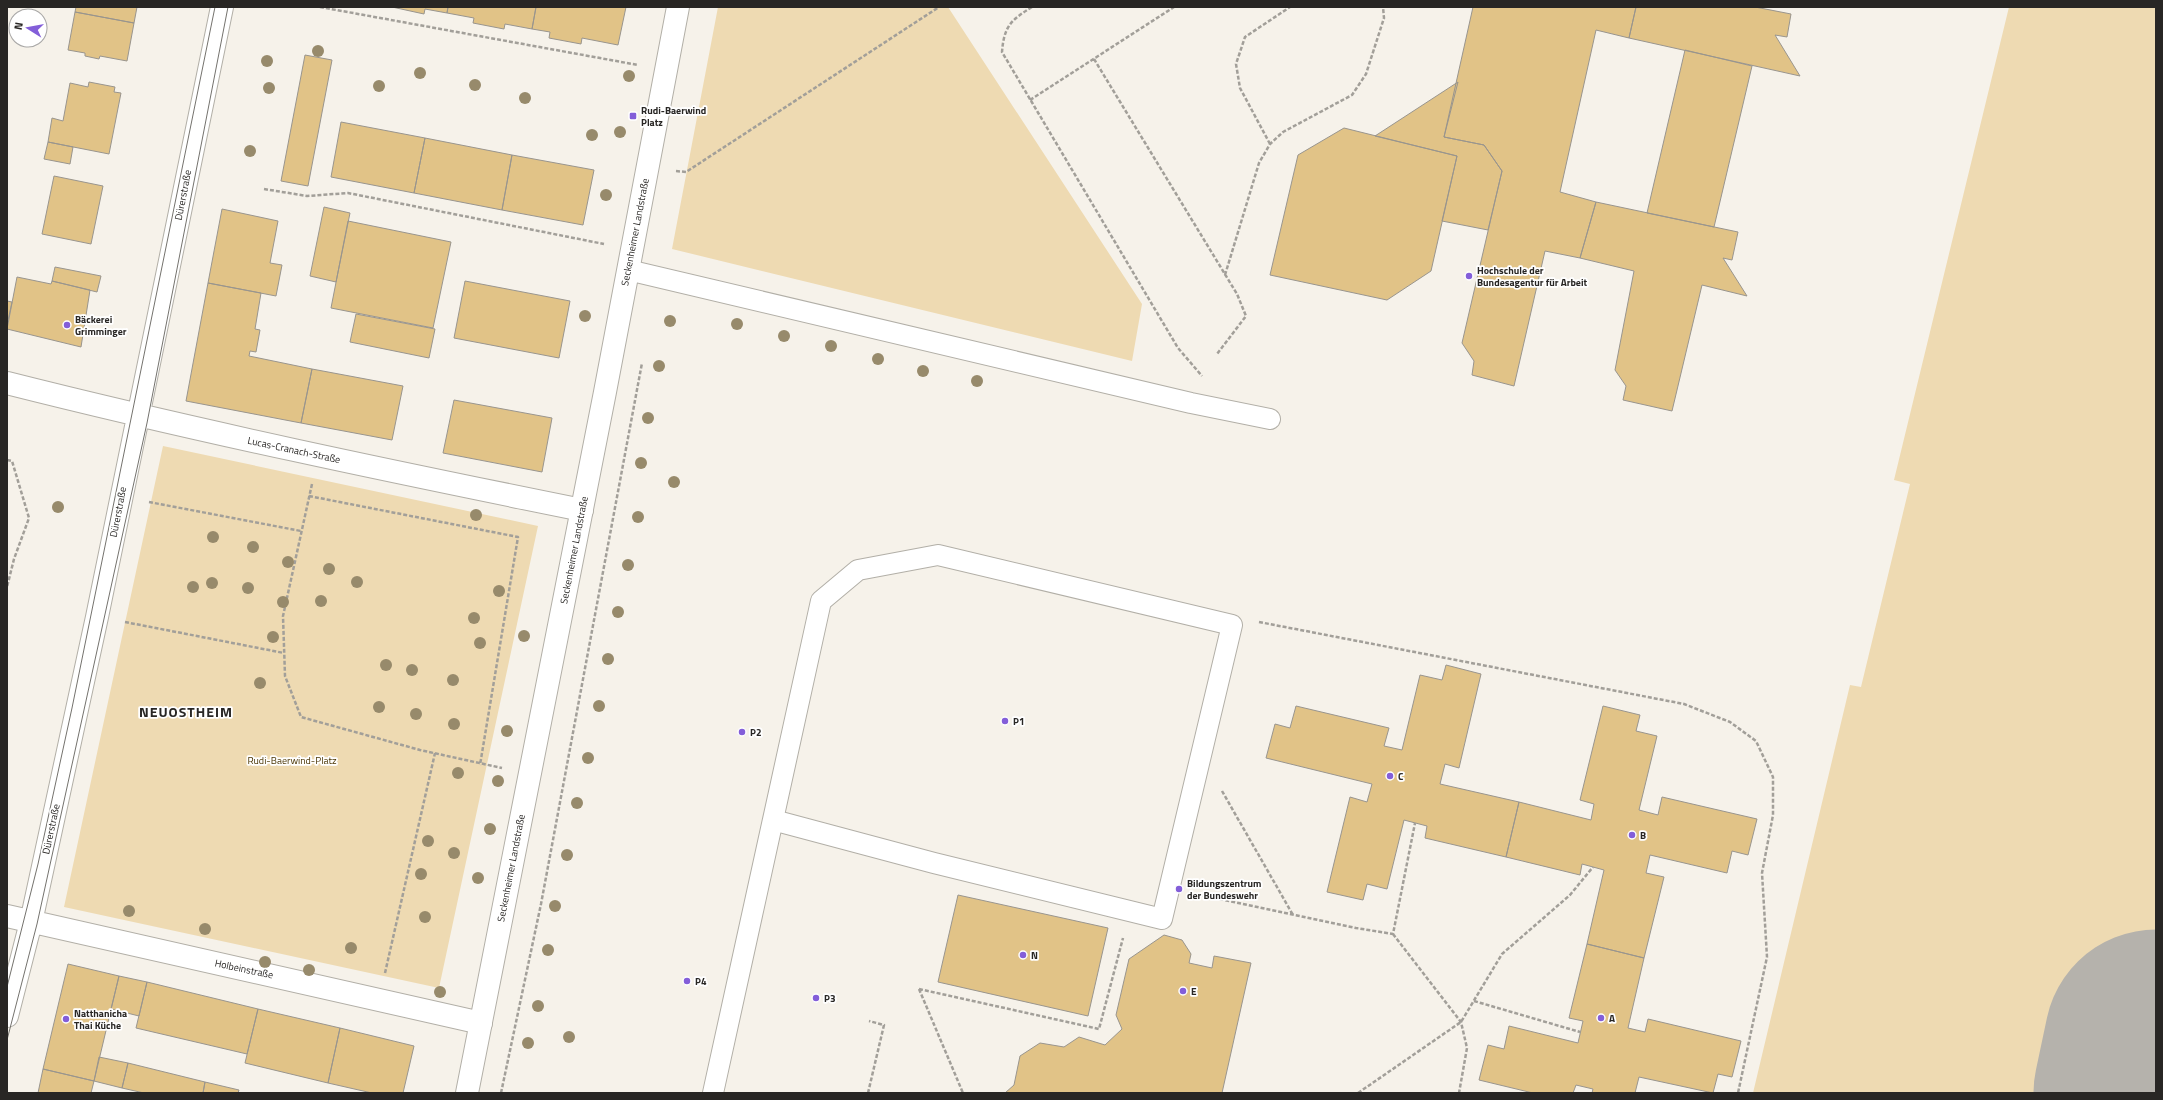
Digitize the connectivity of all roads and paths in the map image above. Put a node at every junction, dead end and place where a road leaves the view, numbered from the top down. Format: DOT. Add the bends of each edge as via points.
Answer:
graph roads {
  1 [pos="222,7"];
  2 [pos="320,7"];
  3 [pos="678,7"];
  4 [pos="939,7"];
  5 [pos="1032,7"];
  6 [pos="1174,7"];
  7 [pos="1290,7"];
  8 [pos="1383,7"];
  9 [pos="1094,59"];
  10 [pos="666,70"];
  11 [pos="1030,100"];
  12 [pos="1270,144"];
  13 [pos="678,164"];
  14 [pos="648,169"];
  15 [pos="676,171"];
  16 [pos="675,179"];
  17 [pos="264,189"];
  18 [pos="630,260"];
  19 [pos="1225,275"];
  20 [pos="1217,354"];
  21 [pos="642,362"];
  22 [pos="1207,382"];
  23 [pos="7,383"];
  24 [pos="138,416"];
  25 [pos="1270,419"];
  26 [pos="319,456"];
  27 [pos="7,460"];
  28 [pos="121,496"];
  29 [pos="309,496"];
  30 [pos="582,510"];
  31 [pos="301,531"];
  32 [pos="7,587"];
  33 [pos="97,617"];
  34 [pos="1232,625"];
  35 [pos="284,653"];
  36 [pos="435,753"];
  37 [pos="1201,754"];
  38 [pos="480,765"];
  39 [pos="530,773"];
  40 [pos="773,820"];
  41 [pos="1415,823"];
  42 [pos="1593,867"];
  43 [pos="1293,915"];
  44 [pos="7,916"];
  45 [pos="1162,919"];
  46 [pos="31,922"];
  47 [pos="1393,934"];
  48 [pos="378,998"];
  49 [pos="1474,1001"];
  50 [pos="7,1016"];
  51 [pos="869,1021"];
  52 [pos="1461,1022"];
  53 [pos="481,1023"];
  54 [pos="1580,1032"];
  55 [pos="467,1093"];
  56 [pos="501,1093"];
  57 [pos="713,1093"];
  58 [pos="868,1093"];
  59 [pos="963,1093"];
  60 [pos="1358,1093"];
  61 [pos="1459,1093"];
  62 [pos="1738,1093"];
  1 -- 24 [label="street, Dürerstraße"];
  2 -- 10 [label="path"];
  3 -- 10 [label="street, Seckenheimer Landstraße"];
  4 -- 15 [label="path" via="686,172"];
  5 -- 11 [label="path" via="1016,17 1003,34 1002,52"];
  6 -- 9 [label="path"];
  7 -- 12 [label="path" via="1244,37 1236,64 1240,88"];
  8 -- 12 [label="path" via="1384,18 1366,74 1352,95 1283,132"];
  9 -- 11 [label="path"];
  9 -- 19 [label="path"];
  10 -- 14 [label="street, Seckenheimer Landstraße"];
  11 -- 22 [label="path" via="1178,348"];
  12 -- 19 [label="path" via="1259,163"];
  13 -- 15 [label="path"];
  14 -- 15 [label="path"];
  14 -- 18 [label="street, Seckenheimer Landstraße"];
  15 -- 16 [label="path"];
  17 -- 18 [label="path" via="307,196 348,193"];
  18 -- 25 [label="lane" via="1191,403"];
  18 -- 30 [label="street, Seckenheimer Landstraße"];
  19 -- 20 [label="path" via="1237,294 1246,316"];
  21 -- 56 [label="path" via="541,904"];
  23 -- 24 [label="street, Lucas-Cranach-Straße"];
  24 -- 26 [label="street, Lucas-Cranach-Straße"];
  24 -- 28 [label="street, Dürerstraße"];
  26 -- 29 [label="path"];
  26 -- 30 [label="street, Lucas-Cranach-Straße"];
  27 -- 32 [label="path" via="12,461 29,518"];
  28 -- 31 [label="path"];
  28 -- 33 [label="street, Dürerstraße"];
  29 -- 31 [label="path"];
  29 -- 38 [label="path" via="518,537"];
  30 -- 39 [label="street, Seckenheimer Landstraße"];
  31 -- 35 [label="path" via="284,616"];
  33 -- 35 [label="path"];
  33 -- 46 [label="street, Dürerstraße"];
  34 -- 37 [label="lane"];
  34 -- 40 [label="lane" via="938,554 858,570 821,601"];
  34 -- 62 [label="path" via="1245,619 1684,704 1730,722 1756,741 1773,778 1773,815 1762,873 1767,957"];
  35 -- 36 [label="path" via="285,676 301,718"];
  36 -- 38 [label="path"];
  36 -- 48 [label="path"];
  37 -- 43 [label="path"];
  37 -- 45 [label="lane"];
  38 -- 39 [label="path"];
  39 -- 53 [label="street, Seckenheimer Landstraße"];
  40 -- 45 [label="lane"];
  40 -- 57 [label="lane"];
  41 -- 47 [label="path"];
  42 -- 49 [label="path" via="1570,895 1502,954"];
  43 -- 45 [label="path" via="1183,891"];
  43 -- 47 [label="path"];
  44 -- 46 [label="street, Holbeinstraße"];
  45 -- 59 [label="path" via="1123,936 1099,1029 919,989"];
  46 -- 48 [label="street, Holbeinstraße"];
  46 -- 50 [label="street, Dürerstraße"];
  47 -- 52 [label="path"];
  48 -- 53 [label="street, Holbeinstraße"];
  49 -- 52 [label="path"];
  49 -- 54 [label="path"];
  51 -- 58 [label="path" via="884,1025"];
  52 -- 60 [label="path"];
  52 -- 61 [label="path" via="1467,1048"];
  53 -- 55 [label="street, Seckenheimer Landstraße"];
}
